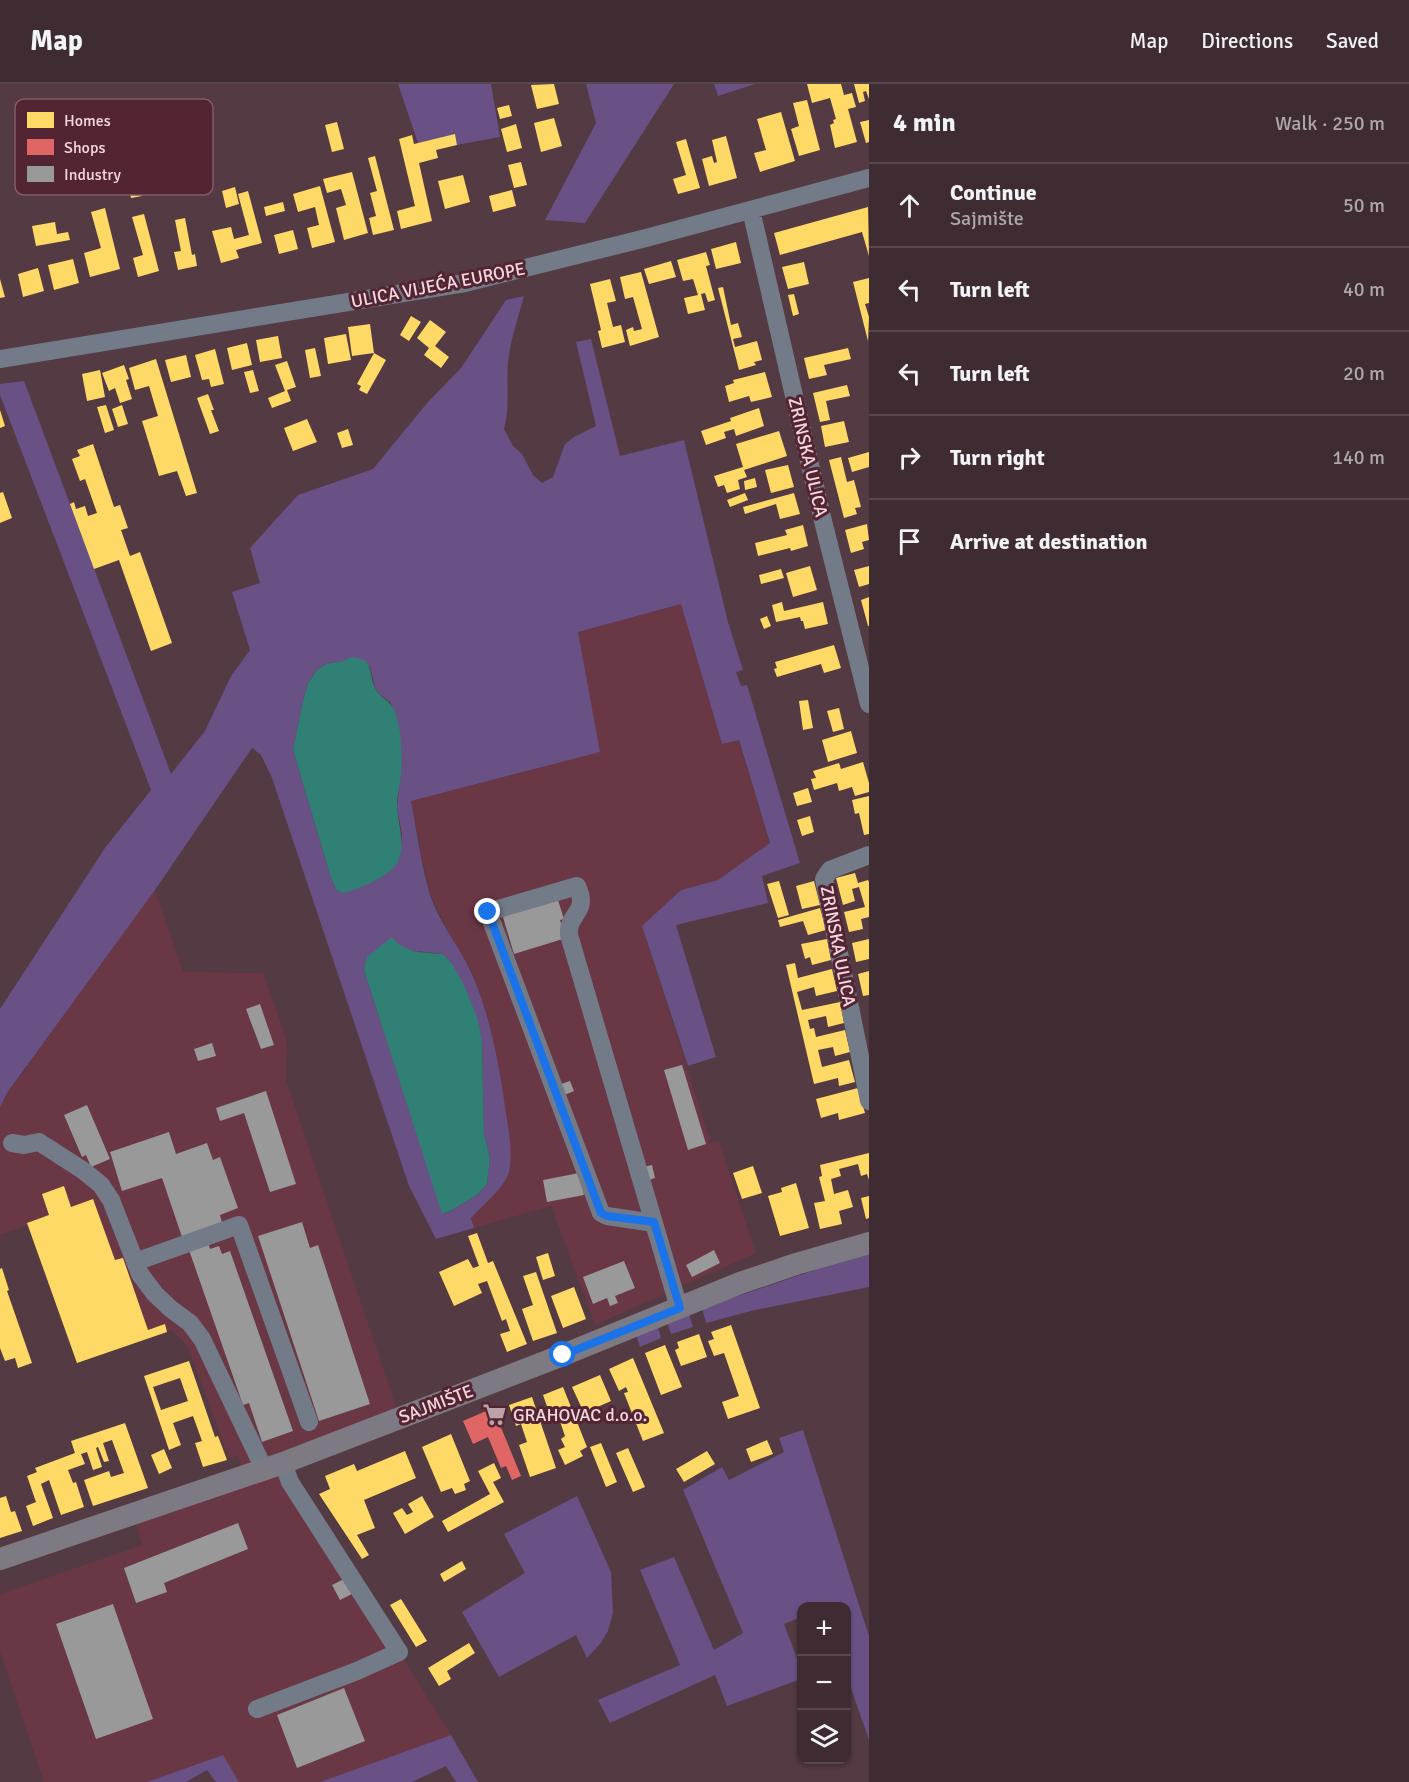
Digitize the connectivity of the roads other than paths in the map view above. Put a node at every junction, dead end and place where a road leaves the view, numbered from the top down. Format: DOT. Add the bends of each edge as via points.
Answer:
graph roads {
  1 [pos="869,178"];
  2 [pos="751,210"];
  3 [pos="0,359"];
  4 [pos="869,704"];
  5 [pos="869,855"];
  6 [pos="869,1101"];
  7 [pos="12,1143"];
  8 [pos="654,1222"];
  9 [pos="869,1243"];
  10 [pos="135,1262"];
  11 [pos="680,1308"];
  12 [pos="309,1422"];
  13 [pos="274,1466"];
  14 [pos="0,1559"];
  15 [pos="257,1709"];
  1 -- 2 [label="street, ULICA VIJEĆA EUROPE"];
  2 -- 3 [label="street, ULICA VIJEĆA EUROPE" via="465,283"];
  2 -- 4 [label="street, ZRINSKA ULICA"];
  5 -- 6 [label="street, ZRINSKA ULICA" via="830,870 824,879"];
  7 -- 10 [label="street" via="39,1142 101,1185 111,1200"];
  8 -- 8 [label="street" via="601,1213 488,912 577,886 582,904 568,928 569,935"];
  8 -- 11 [label="street"];
  9 -- 11 [label="main road, SAJMIŠTE" via="740,1283"];
  10 -- 12 [label="street" via="239,1225"];
  10 -- 13 [label="street" via="155,1294 190,1323 202,1339"];
  11 -- 13 [label="main road, SAJMIŠTE"];
  13 -- 14 [label="main road, SAJMIŠTE"];
  13 -- 15 [label="street" via="290,1482 399,1652"];
}
